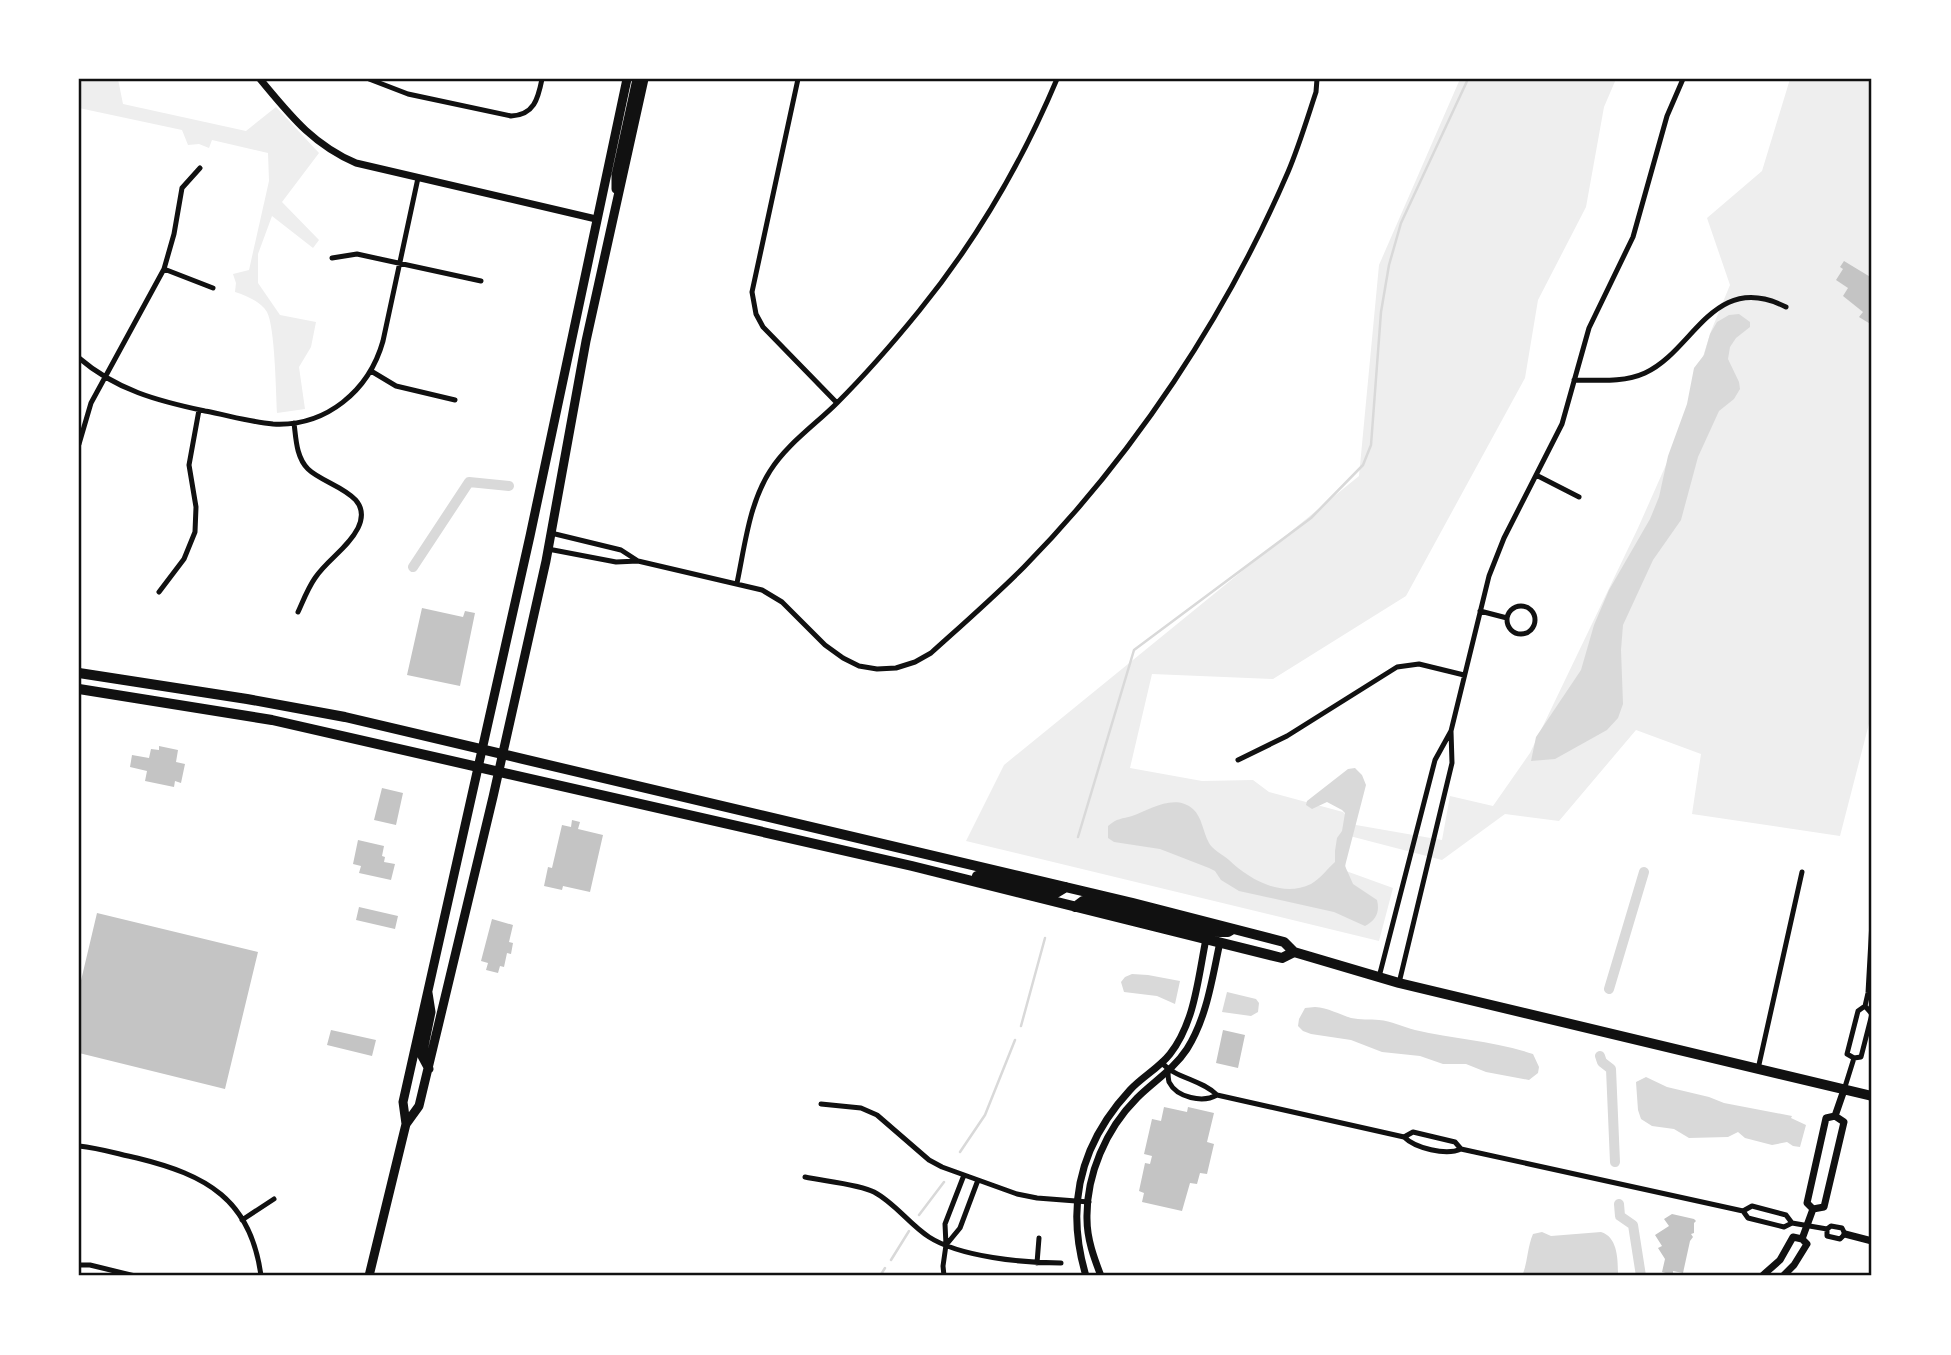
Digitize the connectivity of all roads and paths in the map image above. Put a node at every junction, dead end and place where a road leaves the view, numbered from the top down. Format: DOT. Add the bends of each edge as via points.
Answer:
graph roads {
  1 [pos="260,79"];
  2 [pos="369,79"];
  3 [pos="542,79"];
  4 [pos="627,79"];
  5 [pos="636,79"];
  6 [pos="644,79"];
  7 [pos="798,79"];
  8 [pos="1058,79"];
  9 [pos="1317,79"];
  10 [pos="1683,79"];
  11 [pos="200,168"];
  12 [pos="418,178"];
  13 [pos="616,209"];
  14 [pos="596,219"];
  15 [pos="332,258"];
  16 [pos="400,263"];
  17 [pos="164,269"];
  18 [pos="481,281"];
  19 [pos="214,288"];
  20 [pos="1786,307"];
  21 [pos="79,358"];
  22 [pos="371,371"];
  23 [pos="104,378"];
  24 [pos="1574,380"];
  25 [pos="455,400"];
  26 [pos="837,403"];
  27 [pos="200,410"];
  28 [pos="294,423"];
  29 [pos="79,444"];
  30 [pos="1536,475"];
  31 [pos="1579,497"];
  32 [pos="551,533"];
  33 [pos="548,549"];
  34 [pos="638,561"];
  35 [pos="737,583"];
  36 [pos="159,592"];
  37 [pos="1480,611"];
  38 [pos="298,612"];
  39 [pos="1507,618"];
  40 [pos="79,673"];
  41 [pos="1464,675"];
  42 [pos="79,689"];
  43 [pos="1451,731"];
  44 [pos="483,749"];
  45 [pos="503,754"];
  46 [pos="1238,760"];
  47 [pos="479,767"];
  48 [pos="499,771"];
  49 [pos="902,864"];
  50 [pos="1802,872"];
  51 [pos="1066,887"];
  52 [pos="1075,906"];
  53 [pos="1872,922"];
  54 [pos="1233,928"];
  55 [pos="1206,939"];
  56 [pos="1220,942"];
  57 [pos="1871,943"];
  58 [pos="1294,953"];
  59 [pos="1379,977"];
  60 [pos="1399,982"];
  61 [pos="427,988"];
  62 [pos="1865,1006"];
  63 [pos="1854,1058"];
  64 [pos="1161,1062"];
  65 [pos="429,1069"];
  66 [pos="1758,1069"];
  67 [pos="1168,1070"];
  68 [pos="1844,1090"];
  69 [pos="1217,1095"];
  70 [pos="1872,1096"];
  71 [pos="821,1104"];
  72 [pos="1835,1116"];
  73 [pos="406,1124"];
  74 [pos="1404,1137"];
  75 [pos="79,1146"];
  76 [pos="1461,1149"];
  77 [pos="964,1175"];
  78 [pos="805,1177"];
  79 [pos="978,1180"];
  80 [pos="274,1199"];
  81 [pos="1077,1201"];
  82 [pos="1089,1202"];
  83 [pos="1813,1209"];
  84 [pos="1742,1211"];
  85 [pos="242,1220"];
  86 [pos="1793,1223"];
  87 [pos="1809,1224"];
  88 [pos="1845,1234"];
  89 [pos="1039,1238"];
  90 [pos="1802,1239"];
  91 [pos="1872,1241"];
  92 [pos="946,1245"];
  93 [pos="1037,1263"];
  94 [pos="1061,1263"];
  95 [pos="79,1265"];
  96 [pos="135,1276"];
  97 [pos="261,1276"];
  98 [pos="369,1276"];
  99 [pos="944,1276"];
  100 [pos="1086,1276"];
  101 [pos="1101,1276"];
  102 [pos="1762,1276"];
  103 [pos="1783,1276"];
  1 -- 12 [label="street" via="294,120 324,146 356,163"];
  2 -- 3 [label="street" via="408,94 511,116 527,113 537,101"];
  4 -- 14 [label="main road"];
  5 -- 13 [label="main road" via="616,175"];
  6 -- 13 [label="main road"];
  7 -- 26 [label="street" via="752,292 763,327"];
  8 -- 26 [label="street" via="988,217 921,308"];
  9 -- 35 [label="street" via="1288,172 1212,323 1174,380 1068,519 930,653 896,668 859,666 825,645 782,602"];
  10 -- 24 [label="street" via="1667,116 1633,237 1589,328"];
  11 -- 17 [label="street" via="182,188"];
  12 -- 14 [label="street"];
  12 -- 16 [label="street"];
  13 -- 32 [label="main road"];
  14 -- 44 [label="main road"];
  15 -- 16 [label="street" via="356,254"];
  16 -- 18 [label="street"];
  16 -- 22 [label="street" via="383,341"];
  17 -- 19 [label="street"];
  17 -- 23 [label="street"];
  20 -- 24 [label="street" via="1764,299 1727,305 1704,318 1668,358 1645,373 1619,380"];
  21 -- 23 [label="street"];
  22 -- 25 [label="street" via="396,386"];
  22 -- 28 [label="street" via="343,403"];
  23 -- 27 [label="street" via="146,397"];
  23 -- 29 [label="street"];
  24 -- 30 [label="street" via="1562,424"];
  26 -- 35 [label="street" via="771,470 754,506"];
  27 -- 28 [label="street" via="261,422"];
  27 -- 36 [label="street" via="189,465 195,531 184,559"];
  28 -- 38 [label="street" via="298,452 306,468 353,496 360,513 354,536 315,578"];
  30 -- 31 [label="street"];
  30 -- 37 [label="street" via="1497,553"];
  32 -- 33 [label="main road"];
  32 -- 34 [label="street" via="621,550"];
  33 -- 34 [label="street" via="617,562"];
  33 -- 45 [label="main road"];
  34 -- 35 [label="street"];
  37 -- 39 [label="street"];
  37 -- 41 [label="street"];
  39 -- 39 [label="street" via="1511,610 1523,606 1533,614 1534,623 1521,635 1508,628"];
  40 -- 44 [label="highway" via="345,717"];
  41 -- 43 [label="street"];
  41 -- 46 [label="street" via="1419,664 1397,667 1287,736"];
  42 -- 47 [label="highway" via="259,718"];
  43 -- 59 [label="street" via="1435,760"];
  43 -- 60 [label="street" via="1452,763"];
  44 -- 45 [label="highway"];
  44 -- 47 [label="main road"];
  45 -- 48 [label="main road"];
  45 -- 51 [label="highway"];
  47 -- 48 [label="highway"];
  47 -- 61 [label="main road"];
  48 -- 49 [label="highway"];
  48 -- 65 [label="main road"];
  49 -- 51 [label="highway" via="932,865 1048,893"];
  49 -- 52 [label="highway"];
  50 -- 66 [label="street"];
  51 -- 54 [label="highway"];
  52 -- 54 [label="highway" via="1089,901 1219,932"];
  52 -- 55 [label="highway"];
  53 -- 57 [label="street"];
  54 -- 58 [label="highway" via="1284,942"];
  55 -- 56 [label="highway"];
  55 -- 64 [label="street" via="1189,1020 1170,1055"];
  56 -- 58 [label="highway" via="1282,957"];
  56 -- 67 [label="street" via="1196,1033"];
  57 -- 62 [label="street"];
  58 -- 59 [label="highway"];
  59 -- 60 [label="highway"];
  60 -- 66 [label="highway"];
  61 -- 65 [label="main road" via="431,1012 422,1056"];
  61 -- 73 [label="main road" via="403,1102"];
  62 -- 63 [label="street" via="1858,1011 1847,1054"];
  62 -- 63 [label="street" via="1872,1014 1861,1057"];
  63 -- 68 [label="street"];
  64 -- 67 [label="street"];
  64 -- 81 [label="street" via="1103,1122 1082,1166"];
  65 -- 73 [label="main road" via="419,1106"];
  66 -- 68 [label="highway"];
  67 -- 69 [label="street"];
  67 -- 69 [label="street" via="1169,1082 1179,1091 1208,1100"];
  67 -- 82 [label="street" via="1118,1119 1102,1146"];
  68 -- 70 [label="highway"];
  68 -- 72 [label="street"];
  69 -- 74 [label="street"];
  71 -- 77 [label="street" via="861,1108 877,1115 929,1160"];
  72 -- 83 [label="street" via="1826,1118 1807,1203"];
  72 -- 83 [label="street" via="1844,1122 1824,1207"];
  73 -- 98 [label="main road"];
  74 -- 76 [label="street" via="1410,1143 1453,1153"];
  74 -- 76 [label="street" via="1413,1132 1455,1142"];
  75 -- 85 [label="street" via="188,1173 219,1192"];
  76 -- 84 [label="street"];
  77 -- 79 [label="street"];
  77 -- 92 [label="street" via="945,1224"];
  78 -- 92 [label="street" via="873,1191"];
  79 -- 81 [label="street" via="1037,1198"];
  79 -- 92 [label="street" via="960,1228"];
  80 -- 85 [label="street"];
  81 -- 82 [label="street"];
  81 -- 100 [label="street" via="1079,1252"];
  82 -- 101 [label="street" via="1090,1247"];
  83 -- 87 [label="street"];
  84 -- 86 [label="street" via="1748,1218 1784,1227"];
  84 -- 86 [label="street" via="1752,1206 1786,1215"];
  85 -- 97 [label="street"];
  86 -- 87 [label="street"];
  87 -- 88 [label="street" via="1842,1228"];
  87 -- 90 [label="street"];
  88 -- 91 [label="street"];
  89 -- 93 [label="street"];
  90 -- 102 [label="street" via="1793,1237 1780,1259"];
  90 -- 103 [label="street" via="1807,1244"];
  92 -- 93 [label="street"];
  92 -- 99 [label="street"];
  93 -- 94 [label="street"];
  95 -- 96 [label="street"];
}
